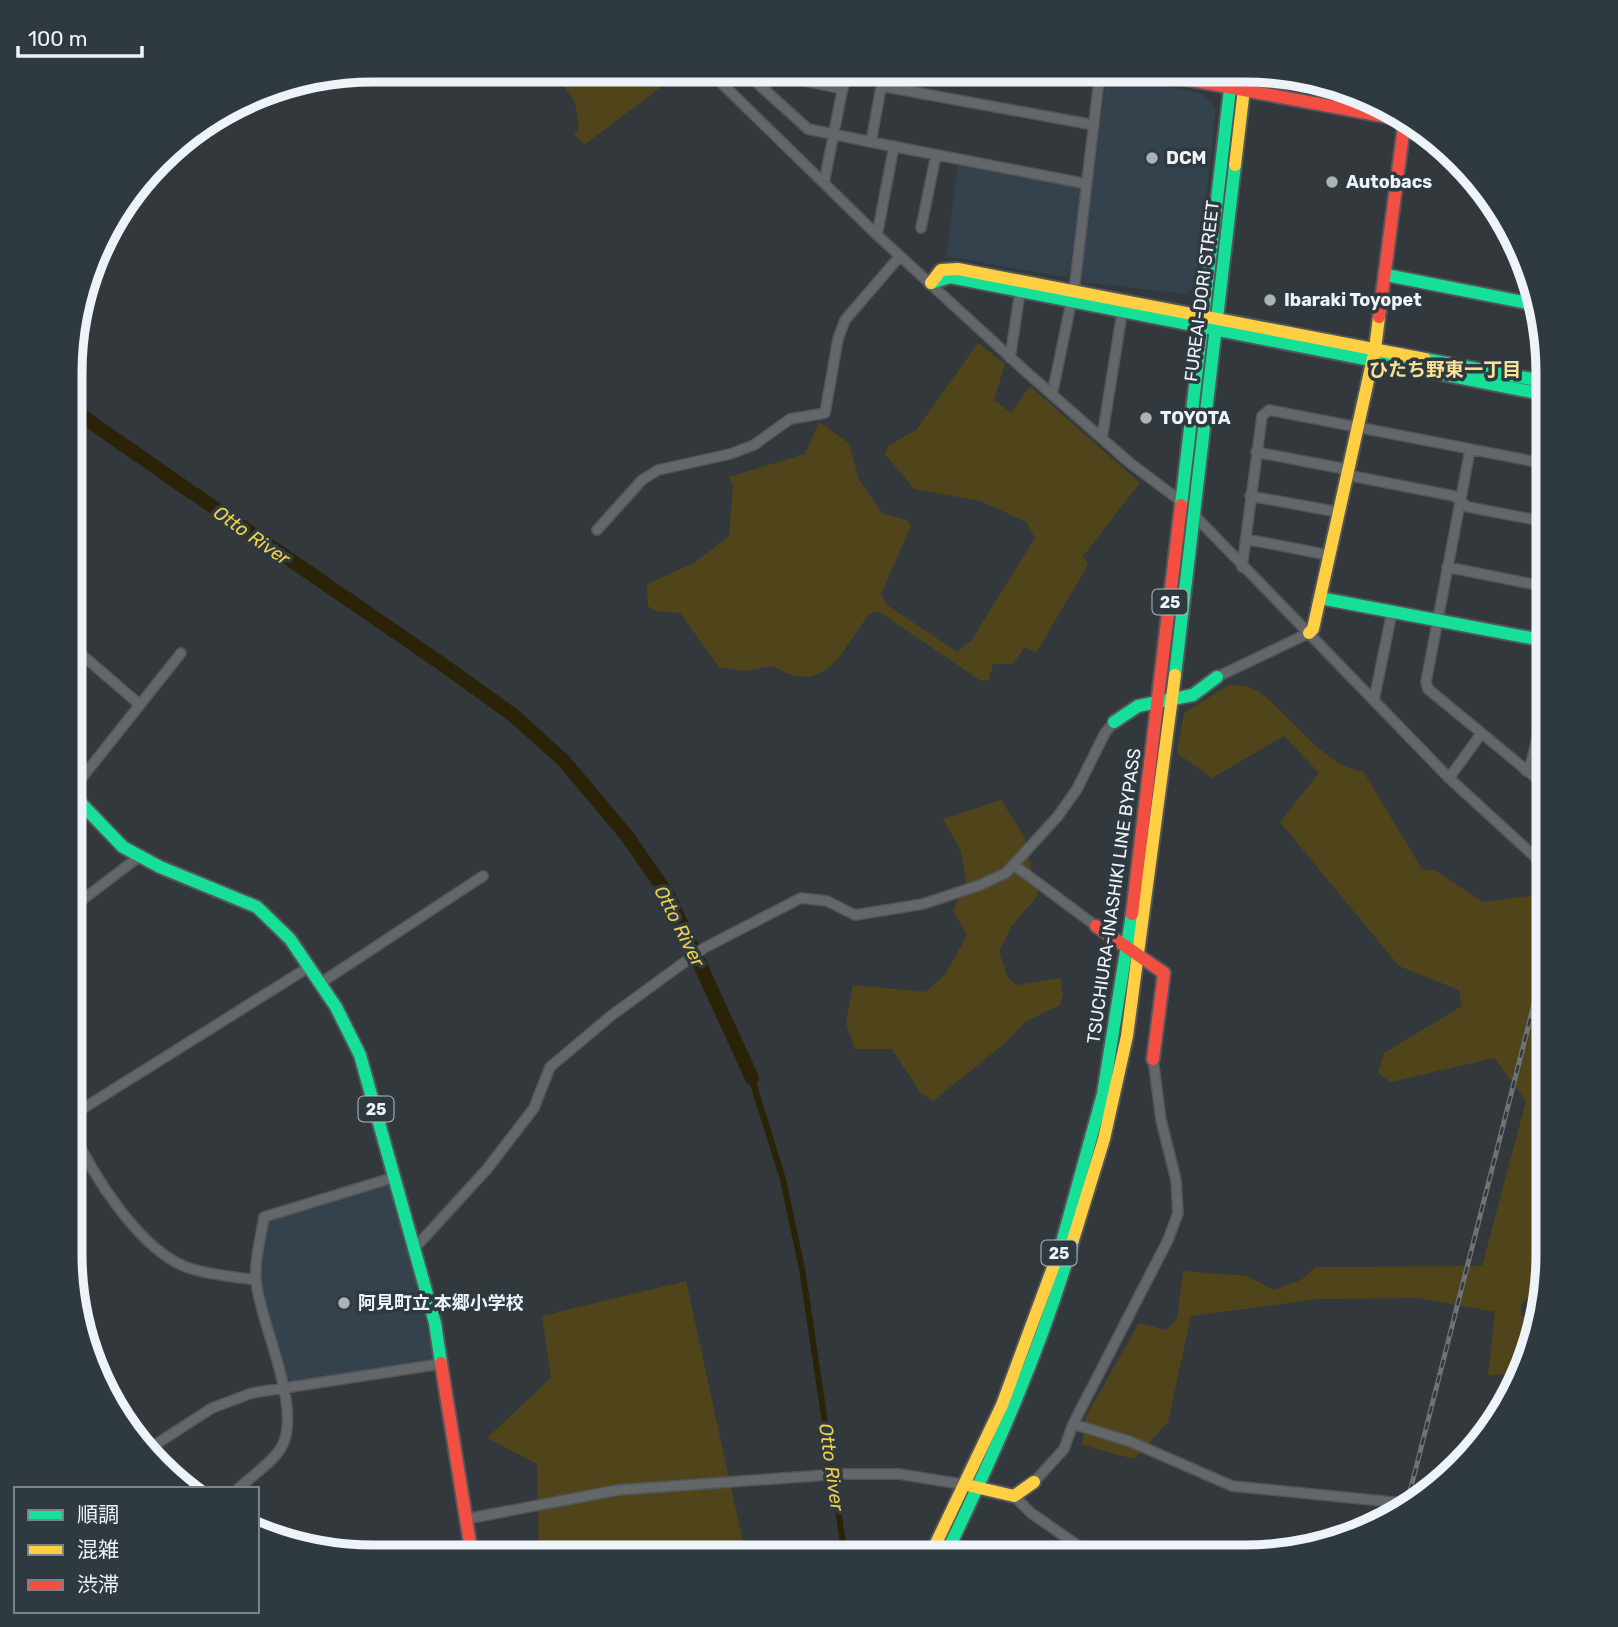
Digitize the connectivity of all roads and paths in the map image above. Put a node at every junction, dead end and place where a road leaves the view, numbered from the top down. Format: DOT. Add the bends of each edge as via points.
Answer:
graph roads {
  1 [pos="720,82"];
  2 [pos="756,82"];
  3 [pos="768,82"];
  4 [pos="810,82"];
  5 [pos="844,82"];
  6 [pos="882,82"];
  7 [pos="1099,82"];
  8 [pos="1200,82"];
  9 [pos="1232,82"];
  10 [pos="1245,82"];
  11 [pos="881,86"];
  12 [pos="762,88"];
  13 [pos="1231,88"];
  14 [pos="843,89"];
  15 [pos="1244,91"];
  16 [pos="1380,115"];
  17 [pos="1094,125"];
  18 [pos="1405,130"];
  19 [pos="833,135"];
  20 [pos="871,142"];
  21 [pos="894,146"];
  22 [pos="936,155"];
  23 [pos="824,183"];
  24 [pos="1087,184"];
  25 [pos="921,228"];
  26 [pos="877,235"];
  27 [pos="900,256"];
  28 [pos="1386,275"];
  29 [pos="931,283"];
  30 [pos="1020,292"];
  31 [pos="1073,297"];
  32 [pos="1527,303"];
  33 [pos="1122,313"];
  34 [pos="1209,323"];
  35 [pos="1374,355"];
  36 [pos="1010,358"];
  37 [pos="1536,380"];
  38 [pos="1536,392"];
  39 [pos="1052,395"];
  40 [pos="1357,427"];
  41 [pos="1102,438"];
  42 [pos="1470,450"];
  43 [pos="1256,452"];
  44 [pos="1536,462"];
  45 [pos="1347,472"];
  46 [pos="1250,496"];
  47 [pos="1460,500"];
  48 [pos="1182,502"];
  49 [pos="1338,512"];
  50 [pos="1193,514"];
  51 [pos="1536,520"];
  52 [pos="597,530"];
  53 [pos="1246,539"];
  54 [pos="1328,555"];
  55 [pos="1242,567"];
  56 [pos="1447,567"];
  57 [pos="1536,585"];
  58 [pos="1320,598"];
  59 [pos="1392,612"];
  60 [pos="1437,621"];
  61 [pos="1309,633"];
  62 [pos="1536,639"];
  63 [pos="181,653"];
  64 [pos="82,655"];
  65 [pos="1217,677"];
  66 [pos="1172,700"];
  67 [pos="1374,700"];
  68 [pos="1157,702"];
  69 [pos="139,704"];
  70 [pos="1114,722"];
  71 [pos="1481,734"];
  72 [pos="1536,743"];
  73 [pos="1526,771"];
  74 [pos="82,777"];
  75 [pos="1449,778"];
  76 [pos="1536,779"];
  77 [pos="82,804"];
  78 [pos="140,856"];
  79 [pos="1536,858"];
  80 [pos="1014,865"];
  81 [pos="483,876"];
  82 [pos="82,899"];
  83 [pos="1096,926"];
  84 [pos="1128,949"];
  85 [pos="1140,957"];
  86 [pos="309,967"];
  87 [pos="319,984"];
  88 [pos="1153,1059"];
  89 [pos="82,1109"];
  90 [pos="82,1147"];
  91 [pos="395,1177"];
  92 [pos="413,1250"];
  93 [pos="256,1280"];
  94 [pos="440,1364"];
  95 [pos="283,1387"];
  96 [pos="1073,1424"];
  97 [pos="153,1445"];
  98 [pos="1034,1482"];
  99 [pos="973,1486"];
  100 [pos="240,1487"];
  101 [pos="1014,1496"];
  102 [pos="1396,1502"];
  103 [pos="466,1519"];
  104 [pos="952,1543"];
  105 [pos="470,1545"];
  106 [pos="937,1545"];
  107 [pos="1077,1545"];
  1 -- 23 [label="street"];
  2 -- 12 [label="street"];
  3 -- 12 [label="street"];
  4 -- 14 [label="street"];
  5 -- 14 [label="street"];
  6 -- 11 [label="street"];
  7 -- 17 [label="street"];
  8 -- 13 [label="main road"];
  9 -- 13 [label="main road, FUREAI-DORI STREET / 25"];
  10 -- 15 [label="main road, FUREAI-DORI STREET / 25"];
  11 -- 17 [label="street"];
  11 -- 20 [label="street"];
  12 -- 19 [label="street" via="808,130"];
  13 -- 15 [label="main road"];
  13 -- 34 [label="main road, FUREAI-DORI STREET / 25"];
  14 -- 19 [label="street"];
  15 -- 16 [label="main road"];
  15 -- 34 [label="main road, FUREAI-DORI STREET / 25"];
  17 -- 24 [label="street"];
  18 -- 28 [label="main road"];
  19 -- 20 [label="street"];
  19 -- 23 [label="street"];
  20 -- 21 [label="street"];
  21 -- 22 [label="street"];
  21 -- 26 [label="street"];
  22 -- 24 [label="street"];
  22 -- 25 [label="street"];
  23 -- 26 [label="street"];
  24 -- 31 [label="street"];
  26 -- 27 [label="street"];
  27 -- 29 [label="street"];
  27 -- 52 [label="street" via="845,320 825,413 790,419 754,445 730,454 658,470 642,480"];
  28 -- 32 [label="main road"];
  28 -- 35 [label="main road"];
  29 -- 30 [label="main road" via="950,277"];
  29 -- 31 [label="main road" via="937,271 951,268"];
  29 -- 36 [label="street"];
  30 -- 31 [label="main road"];
  30 -- 36 [label="street"];
  31 -- 33 [label="main road"];
  31 -- 34 [label="main road"];
  31 -- 39 [label="street"];
  33 -- 34 [label="main road"];
  33 -- 41 [label="street"];
  34 -- 35 [label="main road"];
  34 -- 48 [label="main road, FUREAI-DORI STREET / 25"];
  34 -- 50 [label="main road, FUREAI-DORI STREET / 25"];
  35 -- 37 [label="main road"];
  35 -- 38 [label="main road"];
  35 -- 40 [label="main road"];
  36 -- 39 [label="street"];
  39 -- 41 [label="street"];
  40 -- 42 [label="street"];
  40 -- 43 [label="street" via="1269,410 1262,416"];
  40 -- 45 [label="main road"];
  41 -- 48 [label="street"];
  42 -- 44 [label="street"];
  42 -- 47 [label="street"];
  43 -- 45 [label="street"];
  43 -- 46 [label="street"];
  45 -- 47 [label="street"];
  45 -- 49 [label="main road"];
  46 -- 49 [label="street"];
  46 -- 53 [label="street"];
  47 -- 51 [label="street" via="1468,507"];
  47 -- 56 [label="street"];
  48 -- 68 [label="main road, TSUCHIURA-INASHIKI LINE BYPASS / 25"];
  49 -- 54 [label="main road"];
  50 -- 55 [label="street"];
  50 -- 66 [label="main road, TSUCHIURA-INASHIKI LINE BYPASS / 25"];
  53 -- 54 [label="street"];
  53 -- 55 [label="street"];
  54 -- 58 [label="main road"];
  55 -- 61 [label="street"];
  56 -- 57 [label="street"];
  56 -- 60 [label="street"];
  58 -- 59 [label="main road"];
  58 -- 61 [label="main road"];
  59 -- 60 [label="main road"];
  59 -- 67 [label="street"];
  60 -- 62 [label="main road"];
  60 -- 71 [label="street" via="1428,689"];
  61 -- 65 [label="street"];
  61 -- 67 [label="street"];
  63 -- 69 [label="street"];
  64 -- 69 [label="street"];
  65 -- 66 [label="main road" via="1194,695"];
  66 -- 68 [label="main road"];
  66 -- 85 [label="main road, TSUCHIURA-INASHIKI LINE BYPASS / 25"];
  67 -- 75 [label="street"];
  68 -- 70 [label="main road" via="1132,709"];
  68 -- 84 [label="main road, TSUCHIURA-INASHIKI LINE BYPASS / 25"];
  69 -- 74 [label="street"];
  70 -- 80 [label="street" via="1096,747 1077,789"];
  71 -- 73 [label="street"];
  71 -- 75 [label="street"];
  72 -- 73 [label="street"];
  73 -- 76 [label="street"];
  75 -- 79 [label="street"];
  77 -- 78 [label="main road, 25" via="123,847"];
  78 -- 82 [label="street"];
  78 -- 86 [label="main road, 25" via="257,907"];
  80 -- 83 [label="street"];
  80 -- 92 [label="street" via="995,879 923,904 855,915 827,901 801,898 691,957 550,1067 534,1108 487,1169"];
  81 -- 87 [label="street"];
  83 -- 84 [label="main road"];
  84 -- 85 [label="main road"];
  84 -- 99 [label="main road, TSUCHIURA-INASHIKI LINE BYPASS / 25" via="1092,1140 1065,1234"];
  85 -- 88 [label="main road" via="1166,976"];
  85 -- 99 [label="main road, TSUCHIURA-INASHIKI LINE BYPASS / 25" via="1104,1139 1075,1239 1032,1362"];
  86 -- 87 [label="main road, 25"];
  86 -- 89 [label="street"];
  87 -- 91 [label="main road, 25" via="360,1055"];
  88 -- 96 [label="street" via="1178,1213"];
  90 -- 93 [label="street" via="102,1182 148,1241 169,1259 191,1269"];
  91 -- 92 [label="main road, 25"];
  91 -- 93 [label="street" via="264,1217"];
  92 -- 94 [label="main road, 25" via="435,1323"];
  93 -- 95 [label="street"];
  94 -- 95 [label="street"];
  94 -- 103 [label="main road, 25"];
  95 -- 97 [label="street" via="212,1408"];
  95 -- 100 [label="street" via="287,1426 282,1446"];
  96 -- 98 [label="street" via="1064,1449"];
  96 -- 102 [label="street" via="1129,1440 1233,1486"];
  98 -- 101 [label="main road"];
  99 -- 101 [label="main road"];
  99 -- 103 [label="street" via="899,1474 841,1474 618,1490"];
  99 -- 104 [label="main road, TSUCHIURA-INASHIKI LINE BYPASS / 25"];
  99 -- 106 [label="main road, TSUCHIURA-INASHIKI LINE BYPASS / 25"];
  101 -- 107 [label="street"];
  103 -- 105 [label="main road, 25"];
}
